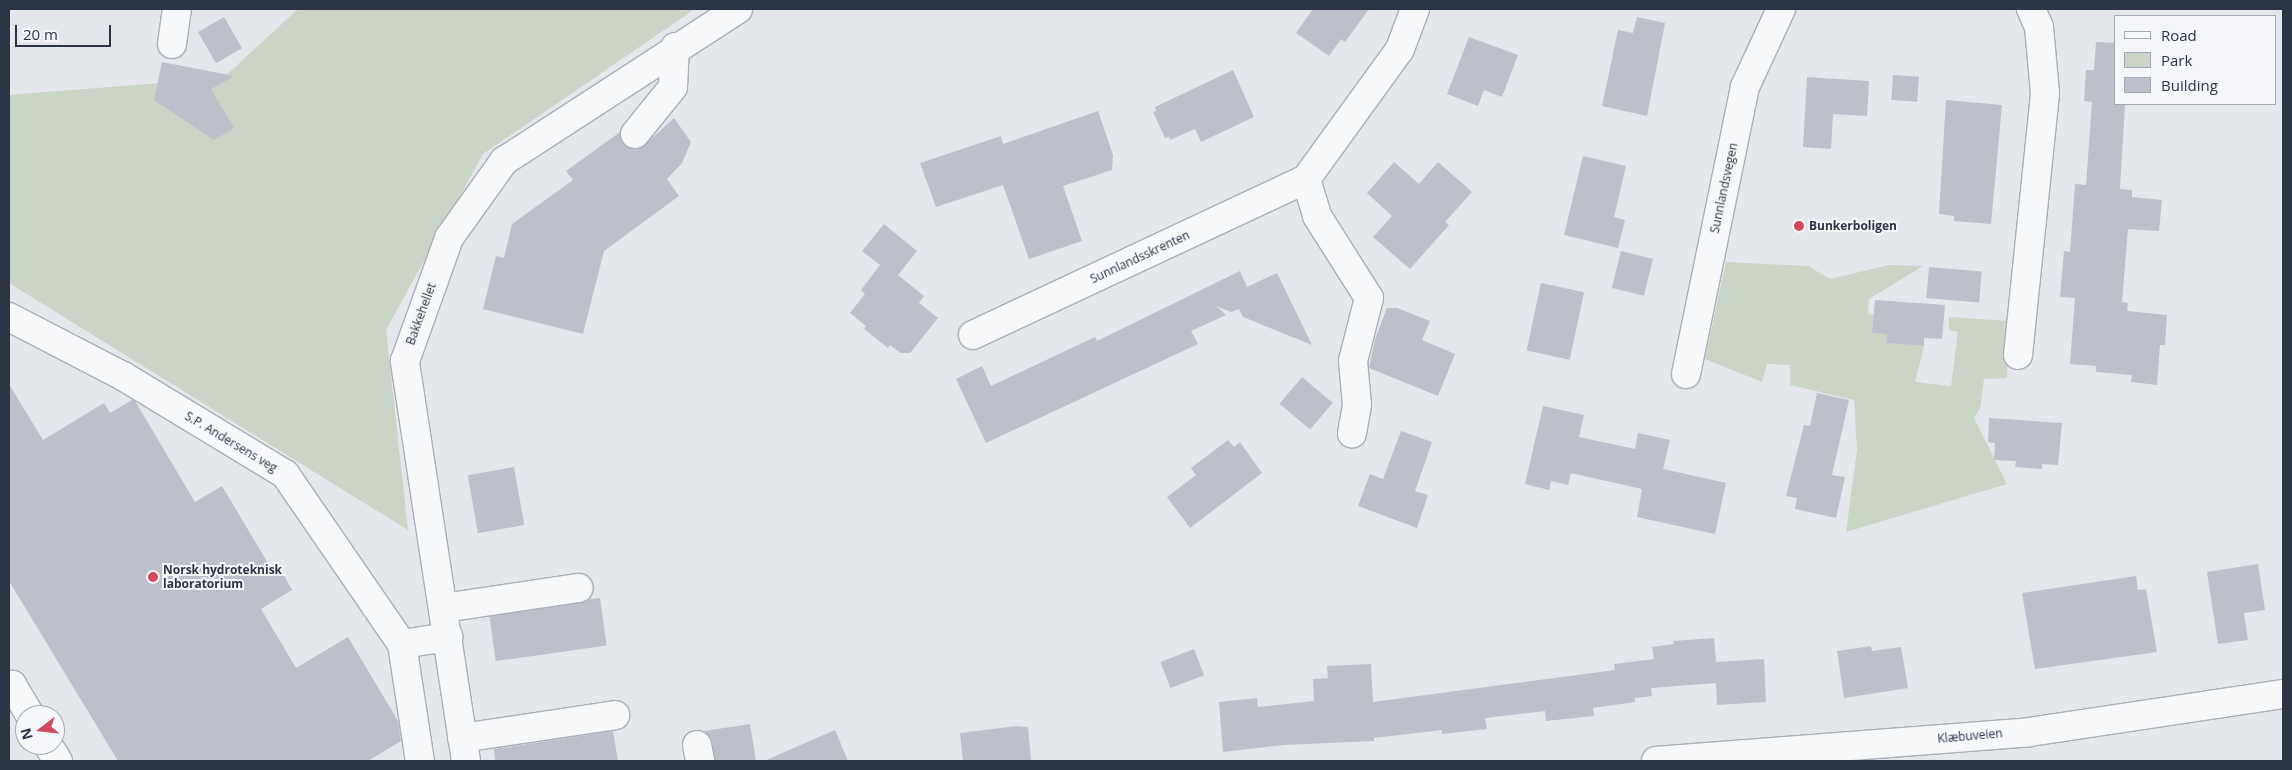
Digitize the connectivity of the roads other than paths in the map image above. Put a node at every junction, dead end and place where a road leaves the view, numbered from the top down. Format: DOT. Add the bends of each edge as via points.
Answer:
graph roads {
  1 [pos="177,9"];
  2 [pos="738,9"];
  3 [pos="1415,9"];
  4 [pos="1781,9"];
  5 [pos="2032,9"];
  6 [pos="172,44"];
  7 [pos="675,48"];
  8 [pos="635,134"];
  9 [pos="1306,179"];
  10 [pos="9,317"];
  11 [pos="973,334"];
  12 [pos="2018,355"];
  13 [pos="1686,374"];
  14 [pos="1352,434"];
  15 [pos="579,588"];
  16 [pos="443,608"];
  17 [pos="448,637"];
  18 [pos="402,644"];
  19 [pos="10,686"];
  20 [pos="2283,694"];
  21 [pos="23,705"];
  22 [pos="615,715"];
  23 [pos="464,750"];
  24 [pos="420,761"];
  25 [pos="1656,761"];
  1 -- 6 [label="street"];
  2 -- 7 [label="street, Bakkehellet"];
  3 -- 9 [label="street, Sunnlandsskrenten" via="1400,49"];
  4 -- 13 [label="street, Sunnlandsvegen" via="1745,87"];
  5 -- 12 [label="street" via="2039,28 2045,93"];
  7 -- 8 [label="street" via="673,87"];
  7 -- 16 [label="street, Bakkehellet" via="504,161 448,238 405,361"];
  9 -- 11 [label="street, Sunnlandsskrenten"];
  9 -- 14 [label="street" via="1317,216 1369,298 1353,361 1357,405"];
  10 -- 18 [label="street, S.P. Andersens veg" via="123,376 285,474"];
  15 -- 16 [label="street"];
  16 -- 17 [label="street, Bakkehellet"];
  17 -- 18 [label="street"];
  17 -- 23 [label="street, Bakkehellet"];
  18 -- 24 [label="street"];
  19 -- 21 [label="street"];
  20 -- 25 [label="street, Klæbuveien" via="2029,732"];
  22 -- 23 [label="street"];
}
